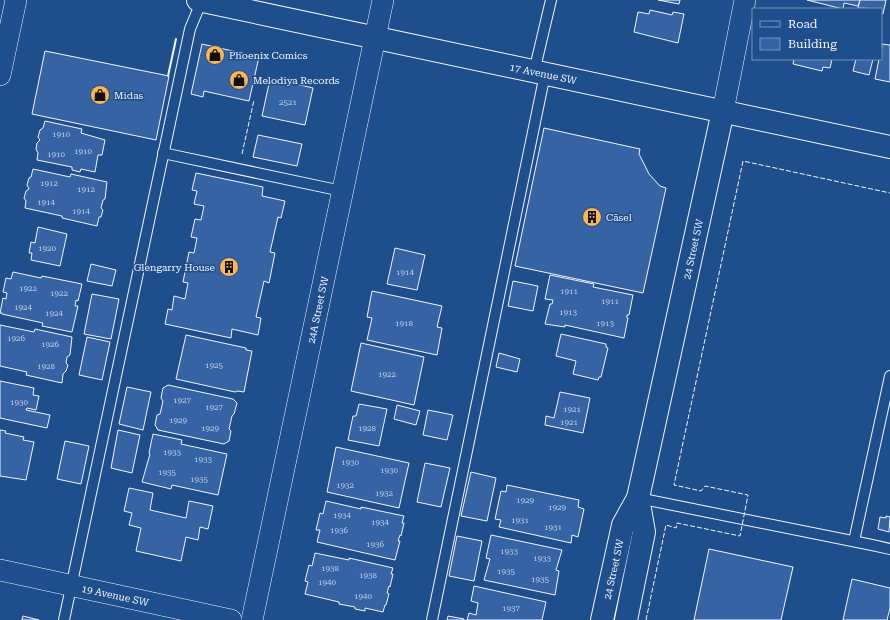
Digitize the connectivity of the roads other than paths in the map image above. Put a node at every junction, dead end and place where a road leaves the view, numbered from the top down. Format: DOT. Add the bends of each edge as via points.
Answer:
graph roads {
  1 [pos="16,0"];
  2 [pos="201,0"];
  3 [pos="383,0"];
  4 [pos="551,0"];
  5 [pos="745,0"];
  6 [pos="375,37"];
  7 [pos="2,54"];
  8 [pos="540,73"];
  9 [pos="0,75"];
  10 [pos="723,111"];
  11 [pos="890,146"];
  12 [pos="163,153"];
  13 [pos="342,191"];
  14 [pos="890,376"];
  15 [pos="638,498"];
  16 [pos="854,541"];
  17 [pos="890,549"];
  18 [pos="0,570"];
  19 [pos="72,585"];
  20 [pos="64,620"];
  21 [pos="231,620"];
  22 [pos="252,620"];
  23 [pos="432,620"];
  24 [pos="602,620"];
  25 [pos="626,620"];
  1 -- 7 [label="street"];
  2 -- 6 [label="main road, 17 Avenue SW"];
  2 -- 12 [label="lane" via="190,29"];
  3 -- 6 [label="street, 24A Street SW"];
  4 -- 8 [label="lane"];
  5 -- 10 [label="street, 24 Street SW"];
  6 -- 8 [label="main road, 17 Avenue SW"];
  6 -- 13 [label="street, 24A Street SW"];
  7 -- 9 [label="street"];
  8 -- 10 [label="main road, 17 Avenue SW"];
  8 -- 23 [label="lane" via="514,246"];
  10 -- 11 [label="main road, 17 Avenue SW"];
  10 -- 15 [label="main road, 24 Street SW"];
  12 -- 13 [label="lane"];
  12 -- 19 [label="lane"];
  13 -- 22 [label="street, 24A Street SW"];
  14 -- 16 [label="lane"];
  15 -- 16 [label="lane"];
  15 -- 24 [label="main road, 24 Street SW" via="623,525"];
  15 -- 25 [label="main road, 24 Street SW" via="644,532"];
  16 -- 17 [label="lane"];
  18 -- 19 [label="street, 19 Avenue SW"];
  19 -- 20 [label="lane"];
  19 -- 21 [label="street, 19 Avenue SW"];
}
